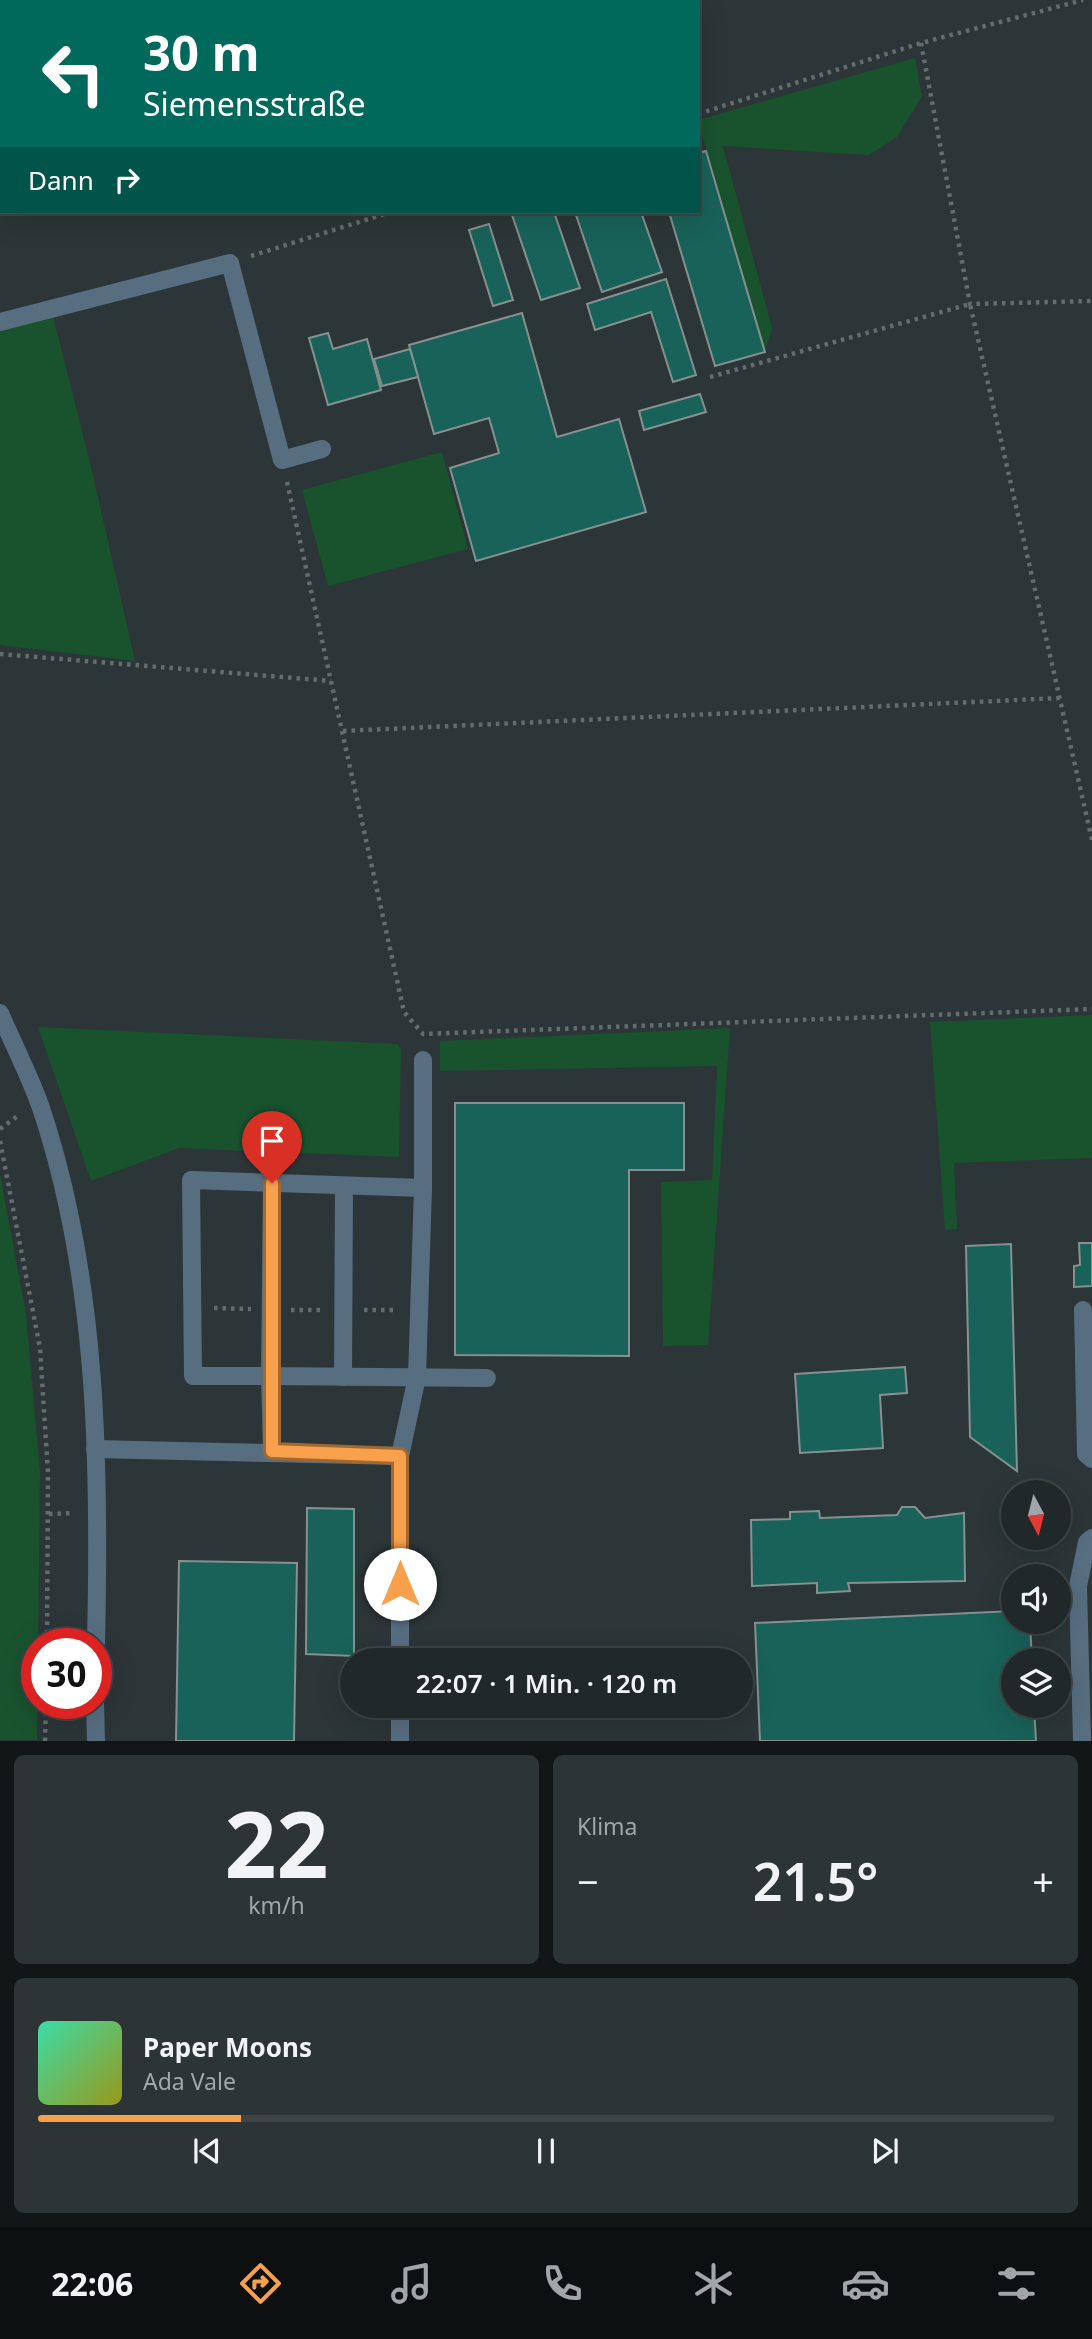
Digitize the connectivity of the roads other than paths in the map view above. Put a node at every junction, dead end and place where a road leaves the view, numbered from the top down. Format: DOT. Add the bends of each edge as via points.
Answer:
graph roads {
  1 [pos="0,322"];
  2 [pos="322,449"];
  3 [pos="0,1013"];
  4 [pos="422,1060"];
  5 [pos="272,1183"];
  6 [pos="344,1186"];
  7 [pos="423,1188"];
  8 [pos="1083,1310"];
  9 [pos="270,1377"];
  10 [pos="343,1377"];
  11 [pos="417,1377"];
  12 [pos="487,1378"];
  13 [pos="95,1449"];
  14 [pos="272,1451"];
  15 [pos="400,1456"];
  16 [pos="1092,1459"];
  17 [pos="1092,1538"];
  18 [pos="96,1628"];
  19 [pos="400,1648"];
  20 [pos="400,1718"];
  21 [pos="95,1719"];
  22 [pos="96,1741"];
  23 [pos="400,1741"];
  24 [pos="1082,1741"];
  1 -- 2 [label="street" via="230,263 282,460"];
  3 -- 13 [label="street" via="42,1111 73,1232 84,1301"];
  4 -- 7 [label="street"];
  5 -- 6 [label="street"];
  5 -- 9 [label="street"];
  5 -- 9 [label="street" via="191,1180 192,1376"];
  6 -- 7 [label="street"];
  6 -- 10 [label="street"];
  7 -- 11 [label="street"];
  8 -- 16 [label="street" via="1086,1454"];
  9 -- 10 [label="street"];
  9 -- 14 [label="street"];
  10 -- 11 [label="street"];
  11 -- 12 [label="street"];
  11 -- 15 [label="street"];
  13 -- 14 [label="street"];
  13 -- 18 [label="street"];
  14 -- 15 [label="street"];
  15 -- 19 [label="street"];
  17 -- 24 [label="street" via="1087,1542 1078,1586"];
  20 -- 23 [label="street"];
  21 -- 22 [label="street"];
}
